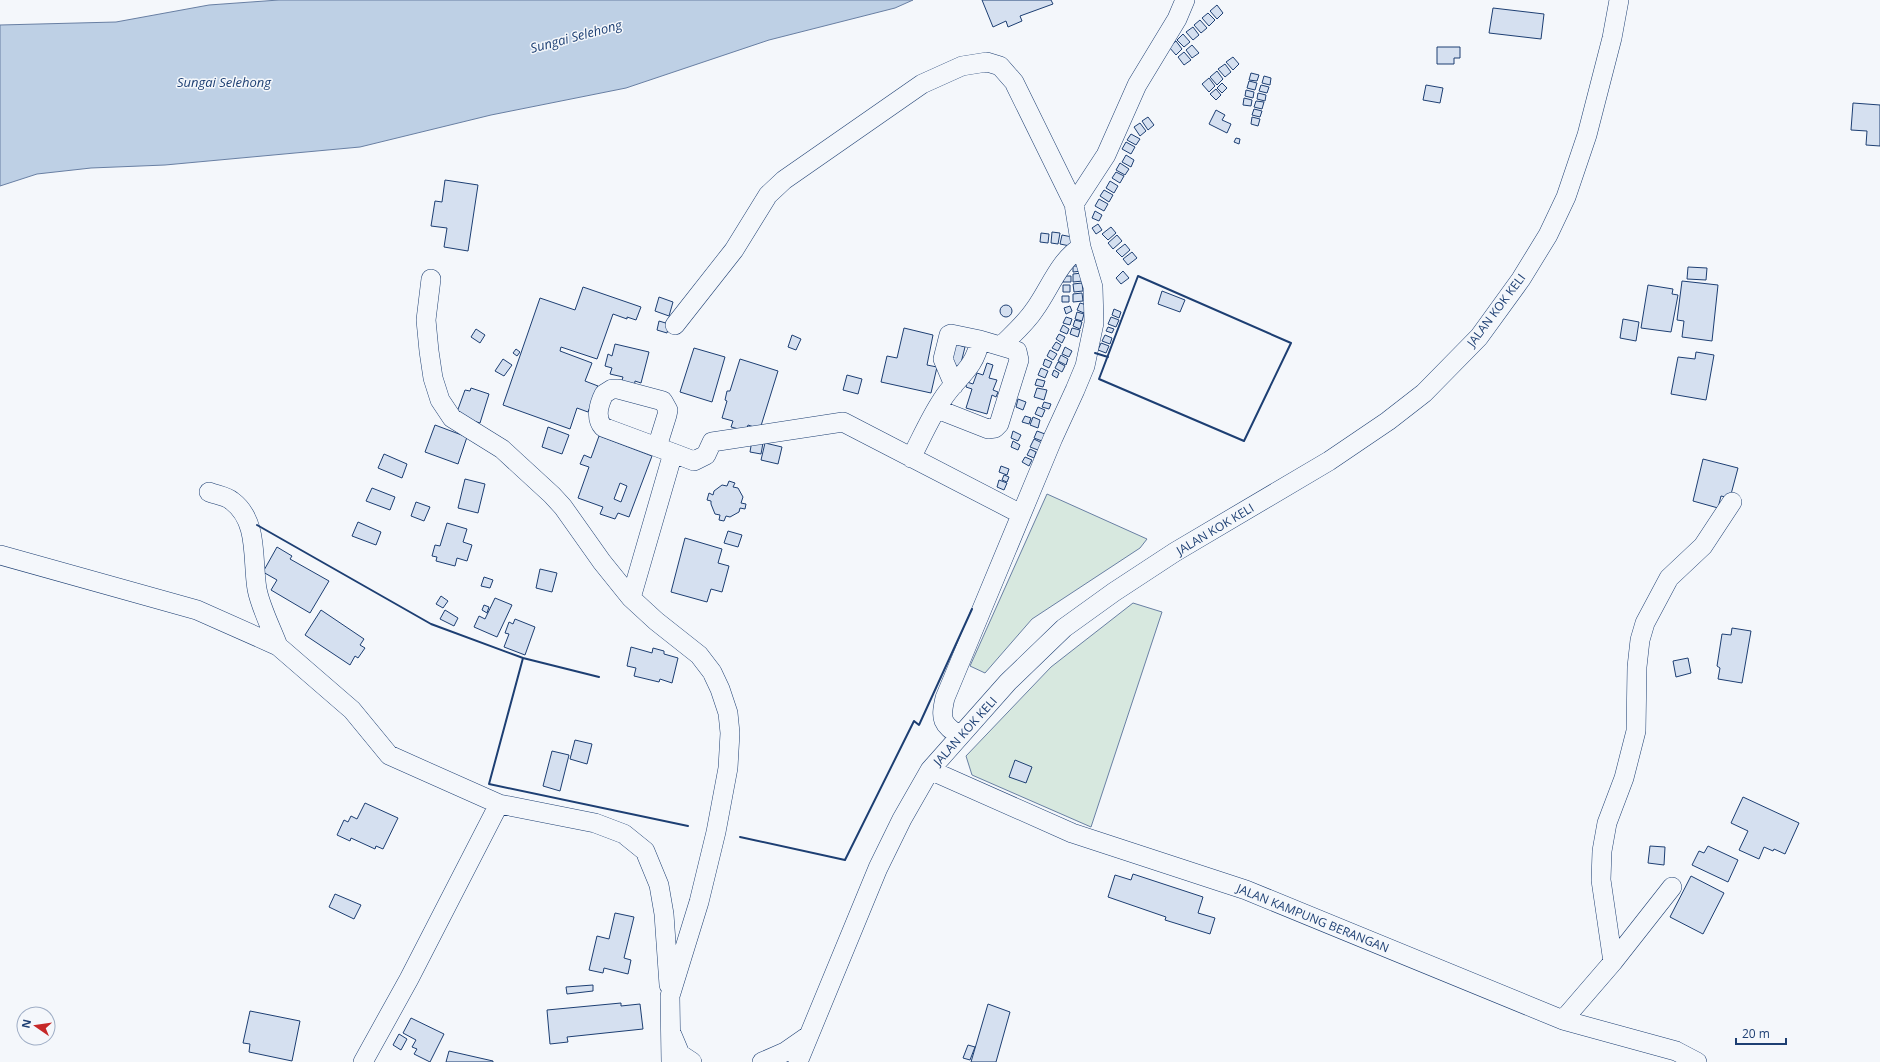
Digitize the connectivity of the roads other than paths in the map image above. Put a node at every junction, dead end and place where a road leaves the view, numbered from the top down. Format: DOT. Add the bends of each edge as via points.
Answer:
graph roads {
  1 [pos="1185,0"];
  2 [pos="1618,0"];
  3 [pos="1074,204"];
  4 [pos="1081,247"];
  5 [pos="431,279"];
  6 [pos="675,325"];
  7 [pos="980,340"];
  8 [pos="1002,346"];
  9 [pos="954,385"];
  10 [pos="937,409"];
  11 [pos="911,458"];
  12 [pos="209,492"];
  13 [pos="1732,502"];
  14 [pos="1021,514"];
  15 [pos="0,555"];
  16 [pos="631,598"];
  17 [pos="278,646"];
  18 [pos="960,736"];
  19 [pos="930,770"];
  20 [pos="499,804"];
  21 [pos="1672,887"];
  22 [pos="1613,962"];
  23 [pos="670,996"];
  24 [pos="1563,1020"];
  25 [pos="670,1032"];
  26 [pos="808,1036"];
  27 [pos="363,1062"];
  28 [pos="671,1062"];
  29 [pos="692,1062"];
  30 [pos="762,1062"];
  31 [pos="798,1062"];
  32 [pos="1697,1062"];
  1 -- 3 [label="street" via="1178,19 1137,85 1106,154"];
  2 -- 18 [label="street, JALAN KOK KELI" via="1612,38 1591,121 1566,197 1548,235 1521,279 1479,336 1424,393 1388,421 1329,461 1169,556 1064,628 1008,682"];
  3 -- 4 [label="street"];
  3 -- 6 [label="street" via="1014,82 1000,66 987,62 962,66 922,84 776,186 734,250"];
  4 -- 8 [label="street" via="1062,265 1035,310"];
  4 -- 14 [label="street" via="1093,287 1094,324 1085,366"];
  5 -- 16 [label="street" via="426,320 433,378 440,400 452,418 502,449 560,503"];
  7 -- 8 [label="street"];
  7 -- 9 [label="street" via="975,358"];
  7 -- 9 [label="street" via="949,335 943,359"];
  8 -- 10 [label="street" via="1017,351 1019,360 999,424 995,428 988,429"];
  9 -- 10 [label="street"];
  10 -- 11 [label="street"];
  11 -- 14 [label="street"];
  11 -- 16 [label="street" via="843,422 712,442 706,455 694,461 665,450"];
  12 -- 17 [label="street" via="231,500 250,526 257,590"];
  13 -- 22 [label="street" via="1703,546 1669,578 1645,623 1640,640 1636,731 1624,778 1607,823 1602,851 1601,880"];
  14 -- 18 [label="street" via="945,698 943,721 947,728"];
  15 -- 17 [label="street" via="197,610"];
  16 -- 23 [label="street" via="699,655 712,672 728,713 728,768 716,832 699,902"];
  17 -- 20 [label="street" via="352,710 389,755"];
  18 -- 19 [label="street, JALAN KOK KELI"];
  19 -- 24 [label="street, JALAN KAMPUNG BERANGAN" via="1072,832 1246,890"];
  19 -- 26 [label="street, JALAN KOK KELI" via="878,868"];
  20 -- 23 [label="street" via="595,823 624,834 645,851 659,885 664,914"];
  20 -- 27 [label="street"];
  21 -- 22 [label="street"];
  22 -- 24 [label="street"];
  23 -- 25 [label="street"];
  24 -- 32 [label="street, JALAN KAMPUNG BERANGAN" via="1676,1051"];
  25 -- 28 [label="street"];
  25 -- 29 [label="street" via="680,1054"];
  26 -- 30 [label="street" via="785,1052"];
  26 -- 31 [label="street, JALAN KOK KELI"];
}
